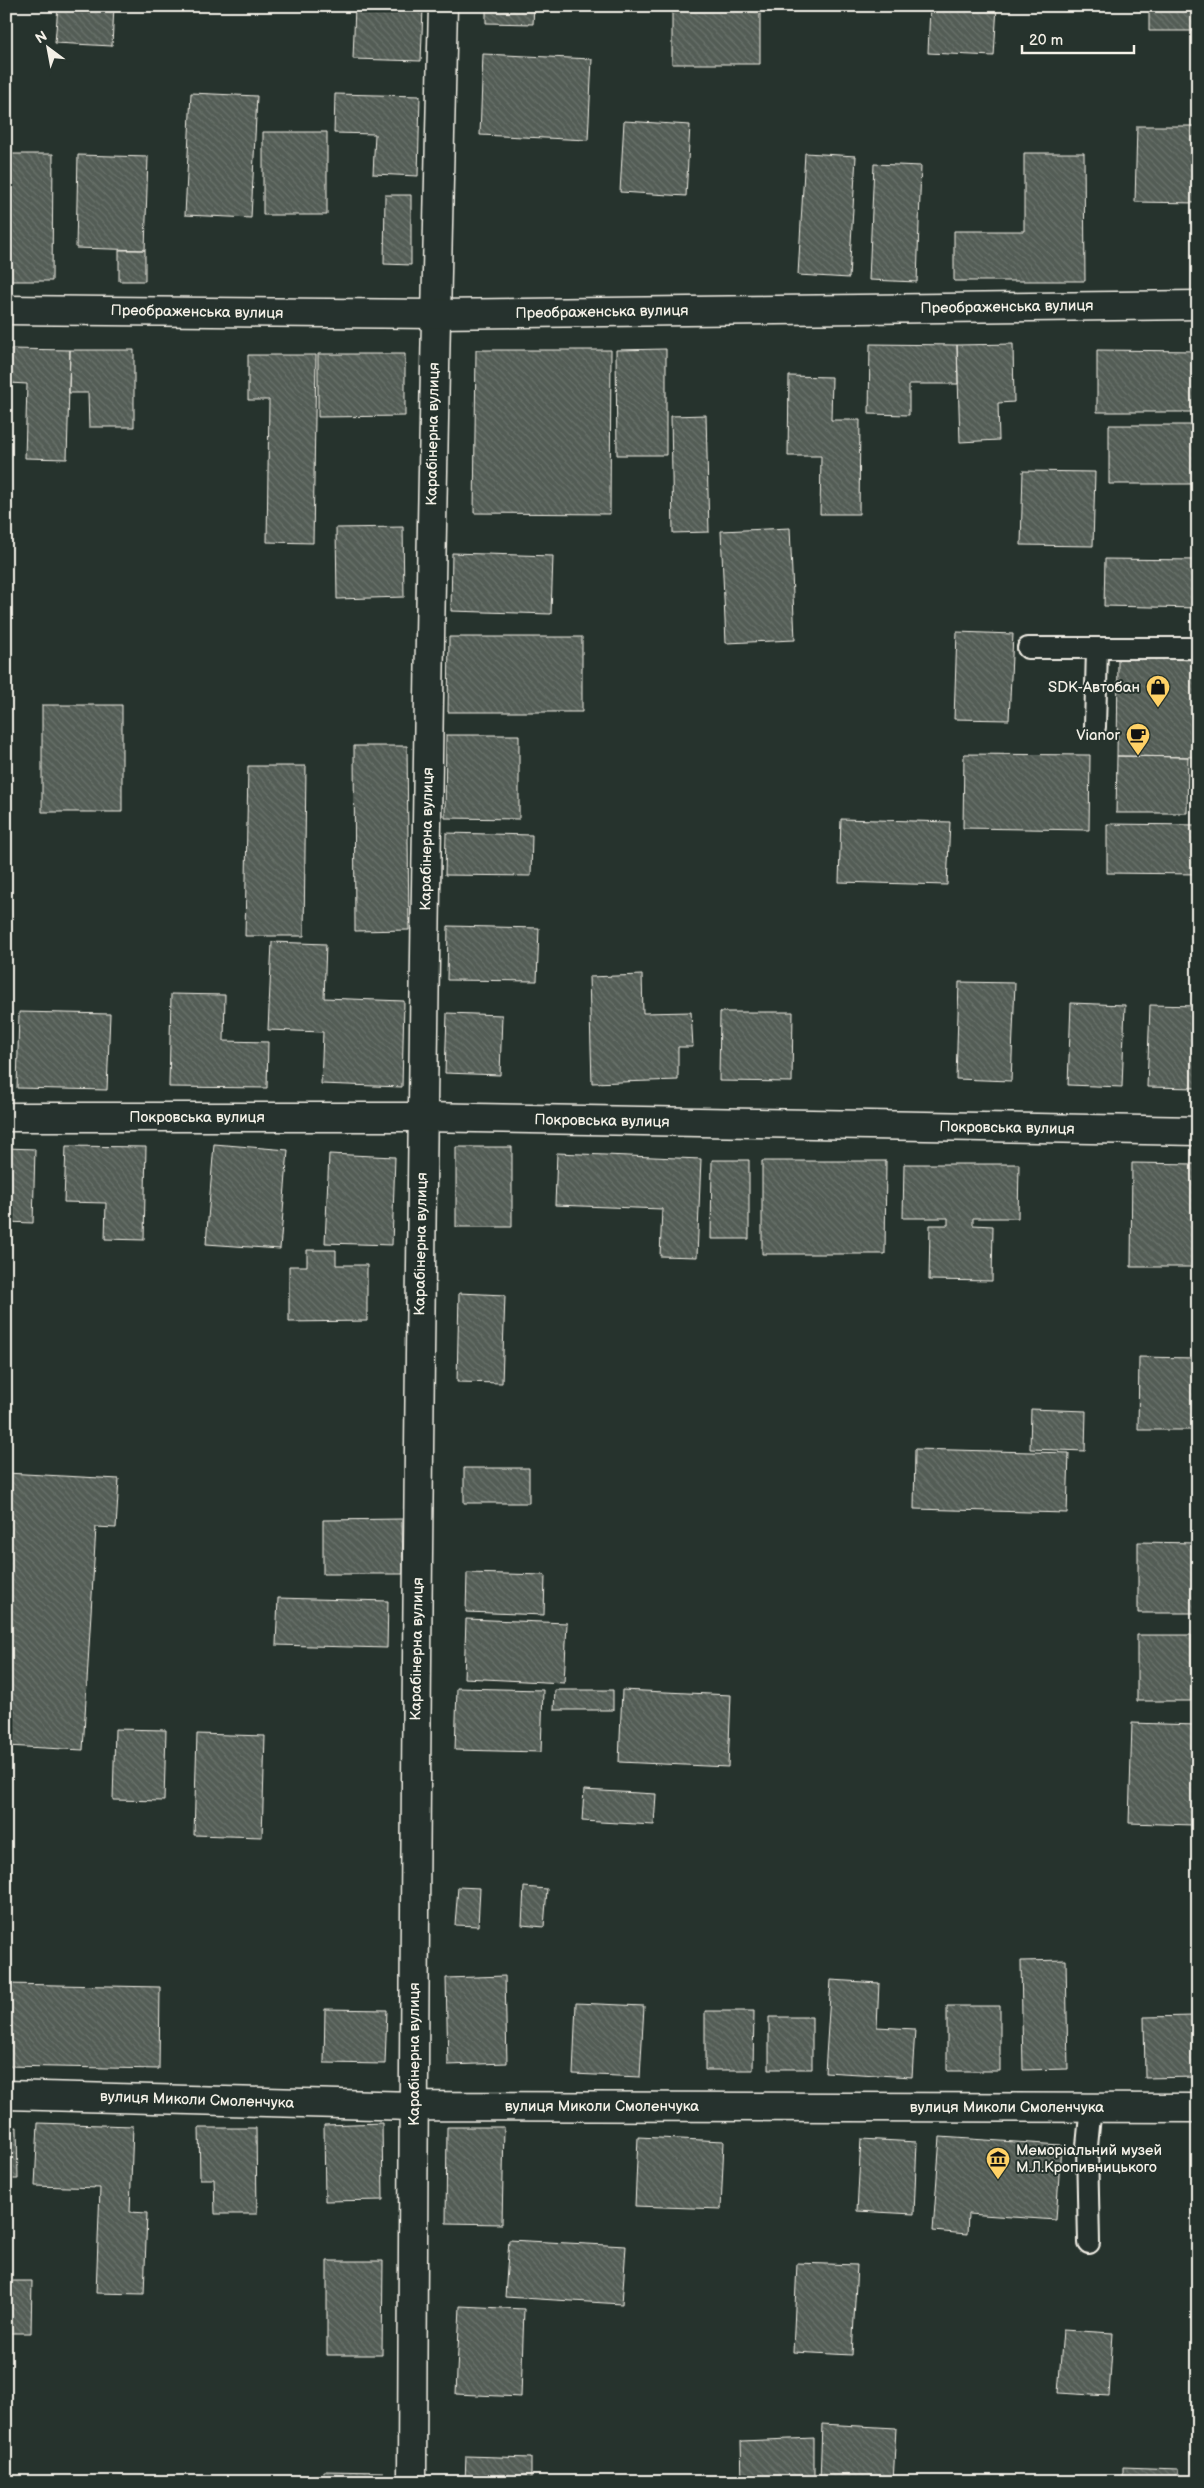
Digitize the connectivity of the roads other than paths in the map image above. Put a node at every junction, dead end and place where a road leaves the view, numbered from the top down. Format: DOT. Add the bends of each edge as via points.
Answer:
graph roads {
  1 [pos="443,6"];
  2 [pos="1198,305"];
  3 [pos="6,310"];
  4 [pos="435,314"];
  5 [pos="1028,648"];
  6 [pos="1097,648"];
  7 [pos="1198,648"];
  8 [pos="1095,727"];
  9 [pos="422,1117"];
  10 [pos="6,1118"];
  11 [pos="1198,1131"];
  12 [pos="6,2095"];
  13 [pos="413,2106"];
  14 [pos="1091,2106"];
  15 [pos="1198,2108"];
  16 [pos="1089,2243"];
  17 [pos="412,2482"];
  1 -- 4 [label="street, Карабінерна вулиця"];
  2 -- 4 [label="street, Преображенська вулиця"];
  3 -- 4 [label="street, Преображенська вулиця"];
  4 -- 9 [label="street, Карабінерна вулиця"];
  5 -- 6 [label="lane"];
  6 -- 7 [label="lane"];
  6 -- 8 [label="lane"];
  9 -- 10 [label="street, Покровська вулиця"];
  9 -- 11 [label="street, Покровська вулиця"];
  9 -- 13 [label="street, Карабінерна вулиця"];
  12 -- 13 [label="street, вулиця Миколи Смоленчука"];
  13 -- 14 [label="street, вулиця Миколи Смоленчука"];
  13 -- 17 [label="street, Карабінерна вулиця"];
  14 -- 15 [label="street, вулиця Миколи Смоленчука"];
  14 -- 16 [label="lane" via="1087,2146"];
}
